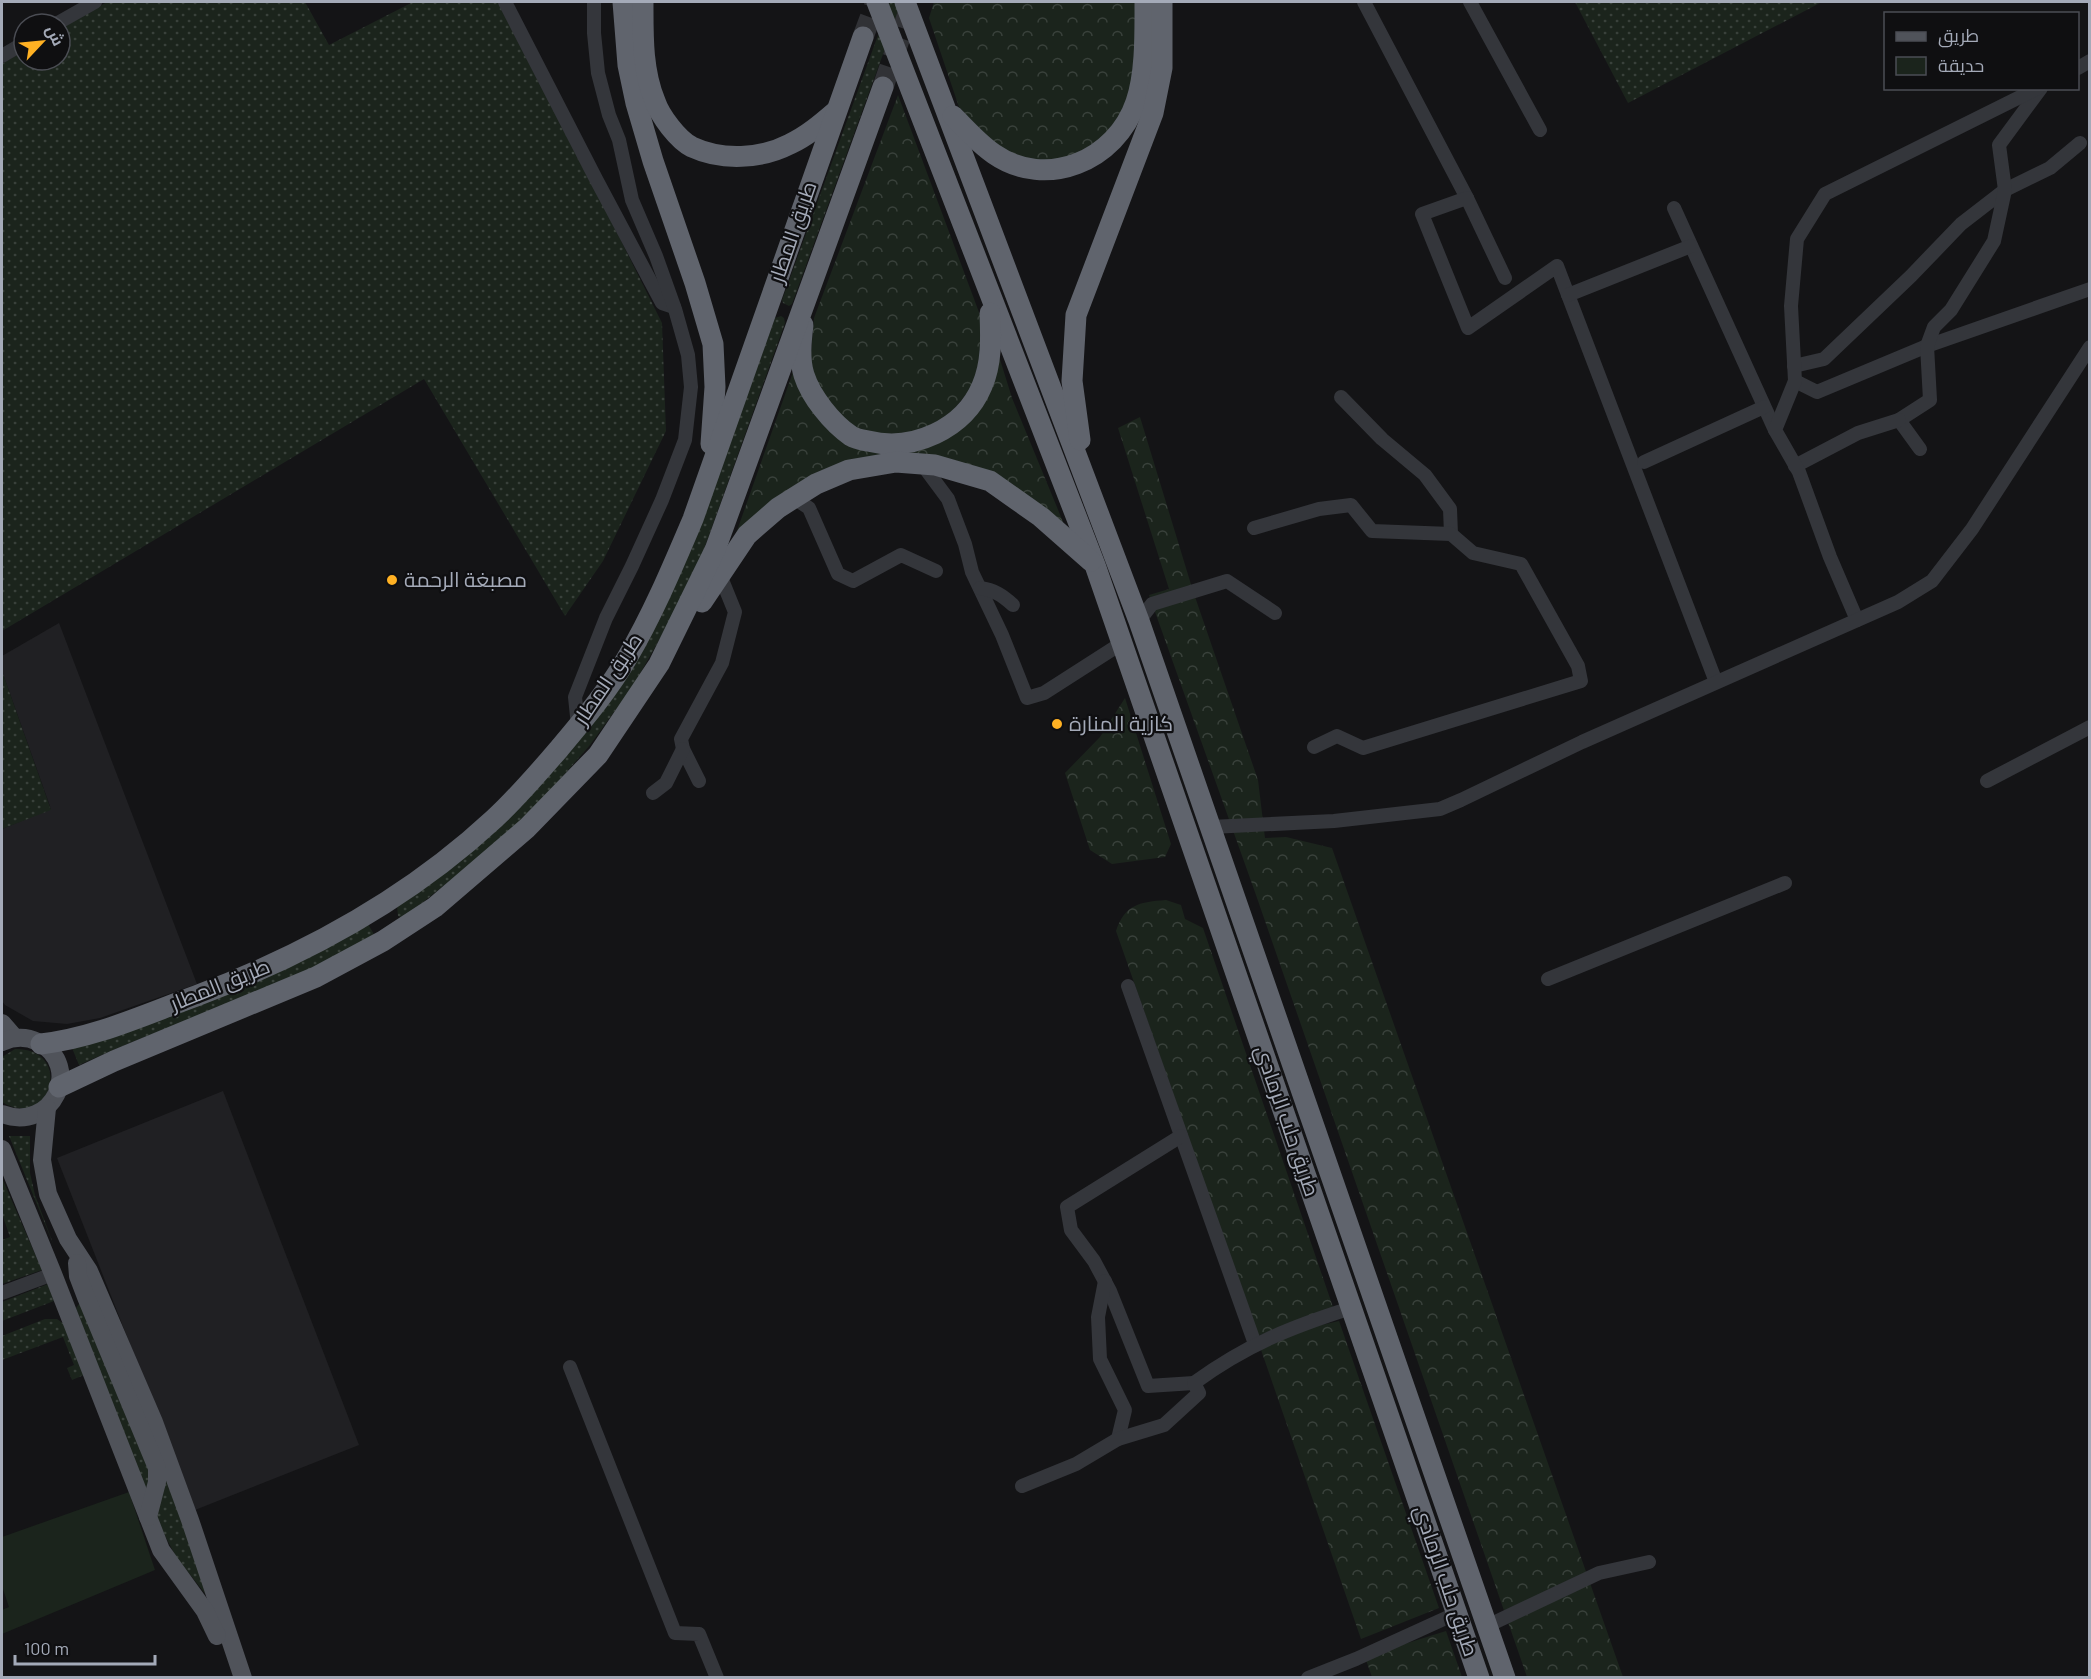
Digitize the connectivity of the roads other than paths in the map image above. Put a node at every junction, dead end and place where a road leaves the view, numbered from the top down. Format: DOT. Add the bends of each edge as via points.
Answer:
graph roads {
  1 [pos="94,2"];
  2 [pos="505,2"];
  3 [pos="594,2"];
  4 [pos="623,2"];
  5 [pos="644,2"];
  6 [pos="877,2"];
  7 [pos="905,2"];
  8 [pos="1145,2"];
  9 [pos="1162,2"];
  10 [pos="1364,2"];
  11 [pos="1470,2"];
  12 [pos="72,15"];
  13 [pos="863,37"];
  14 [pos="883,87"];
  15 [pos="2035,90"];
  16 [pos="2038,90"];
  17 [pos="835,111"];
  18 [pos="948,111"];
  19 [pos="1540,130"];
  20 [pos="2080,143"];
  21 [pos="2005,190"];
  22 [pos="1467,198"];
  23 [pos="1674,208"];
  24 [pos="1691,246"];
  25 [pos="1505,278"];
  26 [pos="2090,289"];
  27 [pos="988,292"];
  28 [pos="807,294"];
  29 [pos="1568,295"];
  30 [pos="768,303"];
  31 [pos="674,307"];
  32 [pos="798,317"];
  33 [pos="1926,346"];
  34 [pos="2090,347"];
  35 [pos="1794,366"];
  36 [pos="714,369"];
  37 [pos="1795,381"];
  38 [pos="691,387"];
  39 [pos="1341,397"];
  40 [pos="1764,407"];
  41 [pos="1899,420"];
  42 [pos="1775,430"];
  43 [pos="1920,449"];
  44 [pos="1644,462"];
  45 [pos="922,464"];
  46 [pos="1795,466"];
  47 [pos="708,476"];
  48 [pos="794,498"];
  49 [pos="1254,528"];
  50 [pos="1451,534"];
  51 [pos="1095,565"];
  52 [pos="936,571"];
  53 [pos="720,575"];
  54 [pos="980,588"];
  55 [pos="1128,591"];
  56 [pos="1013,605"];
  57 [pos="1275,614"];
  58 [pos="1857,620"];
  59 [pos="1138,621"];
  60 [pos="1122,643"];
  61 [pos="659,664"];
  62 [pos="1716,682"];
  63 [pos="578,726"];
  64 [pos="2090,727"];
  65 [pos="1314,747"];
  66 [pos="683,749"];
  67 [pos="699,781"];
  68 [pos="1987,781"];
  69 [pos="653,793"];
  70 [pos="1209,821"];
  71 [pos="1785,883"];
  72 [pos="380,906"];
  73 [pos="395,933"];
  74 [pos="1548,978"];
  75 [pos="1128,986"];
  76 [pos="2,1023"];
  77 [pos="8,1040"];
  78 [pos="41,1044"];
  79 [pos="59,1087"];
  80 [pos="47,1108"];
  81 [pos="2,1114"];
  82 [pos="1181,1136"];
  83 [pos="2,1149"];
  84 [pos="73,1247"];
  85 [pos="53,1274"];
  86 [pos="1105,1281"];
  87 [pos="89,1286"];
  88 [pos="2,1293"];
  89 [pos="64,1303"];
  90 [pos="1351,1308"];
  91 [pos="1255,1344"];
  92 [pos="570,1367"];
  93 [pos="1194,1383"];
  94 [pos="1118,1439"];
  95 [pos="1022,1486"];
  96 [pos="148,1517"];
  97 [pos="1648,1562"];
  98 [pos="1457,1613"];
  99 [pos="1487,1626"];
  100 [pos="232,1677"];
  101 [pos="243,1677"];
  102 [pos="717,1677"];
  103 [pos="1308,1677"];
  104 [pos="1479,1677"];
  105 [pos="1505,1677"];
  1 -- 12 [label="street"];
  2 -- 31 [label="street" via="663,303"];
  3 -- 31 [label="street" via="598,73 606,105 619,140 632,200"];
  4 -- 36 [label="highway" via="628,65 636,103 695,283 712,344"];
  5 -- 17 [label="highway" via="648,80 655,104 670,128 691,146 729,157 749,156 788,145"];
  6 -- 27 [label="highway, طريق حلب الرمادي"];
  7 -- 18 [label="highway"];
  8 -- 18 [label="highway" via="1136,102 1114,138 1088,160 1053,170 1025,168 993,154"];
  9 -- 55 [label="highway" via="1162,68 1153,113 1076,315 1072,381 1084,465"];
  10 -- 22 [label="street"];
  11 -- 19 [label="street"];
  13 -- 17 [label="highway, طريق المطار"];
  14 -- 28 [label="highway, طريق المطار"];
  15 -- 35 [label="street" via="1825,194 1797,239 1791,306"];
  16 -- 21 [label="street" via="2000,145"];
  17 -- 30 [label="highway, طريق المطار"];
  18 -- 55 [label="highway"];
  20 -- 21 [label="street" via="2050,168"];
  21 -- 33 [label="street" via="1994,241 1951,309 1934,327"];
  21 -- 35 [label="street" via="1961,224 1824,359"];
  22 -- 25 [label="street"];
  22 -- 29 [label="street" via="1422,214 1468,328 1557,266"];
  23 -- 24 [label="street"];
  24 -- 29 [label="street"];
  24 -- 40 [label="street"];
  26 -- 33 [label="street"];
  27 -- 28 [label="highway" via="992,343 987,371 976,398 946,430 904,444 881,444 853,437 825,414 804,375 800,349"];
  27 -- 51 [label="highway, طريق حلب الرمادي"];
  28 -- 32 [label="highway, طريق المطار"];
  29 -- 62 [label="street"];
  30 -- 32 [label="highway"];
  30 -- 47 [label="highway, طريق المطار"];
  31 -- 38 [label="street" via="688,355"];
  32 -- 61 [label="highway, طريق المطار" via="715,549"];
  33 -- 37 [label="street" via="1817,392"];
  33 -- 41 [label="street" via="1929,400"];
  34 -- 58 [label="street" via="1972,529 1932,581"];
  35 -- 37 [label="street"];
  36 -- 38 [label="street"];
  36 -- 47 [label="highway"];
  37 -- 42 [label="street"];
  38 -- 63 [label="street" via="685,440 574,697"];
  39 -- 50 [label="street" via="1425,475 1450,509"];
  40 -- 42 [label="street"];
  40 -- 44 [label="street"];
  41 -- 43 [label="street"];
  41 -- 46 [label="street" via="1858,433"];
  42 -- 46 [label="street"];
  45 -- 48 [label="highway" via="896,462 849,470"];
  45 -- 51 [label="highway" via="990,482 1041,517"];
  45 -- 54 [label="street" via="948,499"];
  46 -- 58 [label="street"];
  47 -- 63 [label="highway, طريق المطار" via="668,578 627,659"];
  48 -- 52 [label="street" via="809,508 838,574 853,581 901,555"];
  48 -- 53 [label="highway" via="747,535"];
  49 -- 50 [label="street" via="1319,508 1351,505 1372,531"];
  50 -- 65 [label="street" via="1473,553 1521,564 1578,666 1581,681 1363,748 1337,736"];
  51 -- 60 [label="highway, طريق حلب الرمادي"];
  53 -- 61 [label="highway"];
  53 -- 66 [label="street" via="735,612 722,663 681,739"];
  54 -- 56 [label="street" via="1001,594"];
  54 -- 60 [label="street" via="1027,698 1044,693"];
  55 -- 59 [label="highway, طريق حلب الرمادي"];
  57 -- 59 [label="street" via="1227,581 1152,604"];
  58 -- 62 [label="street"];
  59 -- 70 [label="highway, طريق حلب الرمادي"];
  60 -- 90 [label="highway, طريق حلب الرمادي"];
  61 -- 73 [label="highway, طريق المطار" via="598,755 527,828 435,907"];
  62 -- 70 [label="street" via="1440,808 1334,821"];
  63 -- 72 [label="highway, طريق المطار" via="495,818 438,867"];
  64 -- 68 [label="street"];
  66 -- 67 [label="street"];
  66 -- 69 [label="street" via="666,783"];
  70 -- 99 [label="highway, طريق حلب الرمادي"];
  71 -- 74 [label="street"];
  72 -- 73 [label="highway"];
  72 -- 78 [label="highway, طريق المطار" via="323,940 260,970 110,1028 68,1041"];
  73 -- 79 [label="highway, طريق المطار" via="316,977"];
  75 -- 82 [label="street"];
  76 -- 77 [label="main road"];
  77 -- 78 [label="main road" via="25,1038"];
  78 -- 79 [label="main road" via="57,1062"];
  79 -- 80 [label="main road"];
  80 -- 81 [label="main road" via="26,1118"];
  80 -- 84 [label="main road" via="43,1174"];
  82 -- 86 [label="street" via="1067,1207 1071,1230"];
  82 -- 91 [label="street"];
  83 -- 85 [label="main road"];
  84 -- 85 [label="main road" via="64,1251"];
  84 -- 87 [label="main road" via="89,1271"];
  85 -- 88 [label="street"];
  85 -- 89 [label="main road"];
  86 -- 93 [label="street" via="1148,1386"];
  86 -- 94 [label="street" via="1098,1317 1100,1359 1125,1410"];
  87 -- 89 [label="main road"];
  87 -- 96 [label="main road" via="158,1468"];
  87 -- 101 [label="main road" via="157,1431"];
  89 -- 96 [label="main road"];
  90 -- 91 [label="street" via="1297,1325"];
  90 -- 98 [label="highway, طريق حلب الرمادي"];
  91 -- 93 [label="street"];
  92 -- 102 [label="street" via="675,1633 699,1634"];
  93 -- 94 [label="street" via="1198,1393 1164,1425"];
  94 -- 95 [label="street" via="1076,1464"];
  96 -- 100 [label="main road" via="165,1557 209,1618"];
  97 -- 99 [label="street" via="1599,1573"];
  98 -- 103 [label="street"];
  98 -- 104 [label="highway, طريق حلب الرمادي"];
  99 -- 105 [label="highway, طريق حلب الرمادي"];
}
